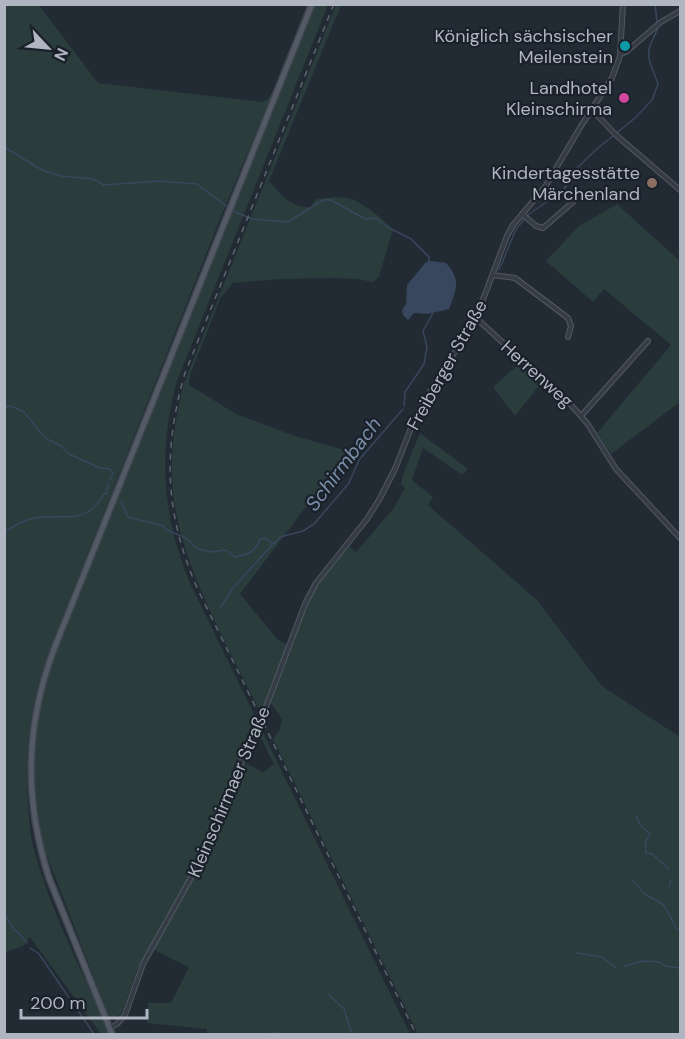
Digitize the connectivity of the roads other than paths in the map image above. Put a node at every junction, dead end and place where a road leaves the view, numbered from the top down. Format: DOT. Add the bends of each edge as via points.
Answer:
graph roads {
  1 [pos="312,4"];
  2 [pos="623,4"];
  3 [pos="681,11"];
  4 [pos="621,54"];
  5 [pos="591,109"];
  6 [pos="681,190"];
  7 [pos="573,202"];
  8 [pos="524,216"];
  9 [pos="492,275"];
  10 [pos="476,318"];
  11 [pos="568,337"];
  12 [pos="648,341"];
  13 [pos="581,416"];
  14 [pos="681,538"];
  15 [pos="289,644"];
  16 [pos="110,1028"];
  17 [pos="112,1035"];
  1 -- 16 [label="main road" via="44,674 36,708 30,773 39,845"];
  2 -- 4 [label="street"];
  3 -- 4 [label="street"];
  4 -- 5 [label="street, Freiberger Straße" via="612,78"];
  5 -- 6 [label="street"];
  5 -- 8 [label="street, Freiberger Straße"];
  7 -- 8 [label="street" via="543,228"];
  8 -- 9 [label="street, Freiberger Straße" via="507,236"];
  9 -- 10 [label="street, Freiberger Straße"];
  9 -- 11 [label="street" via="515,278 568,318"];
  10 -- 13 [label="street, Herrenweg"];
  10 -- 15 [label="street, Freiberger Straße" via="430,390 379,500 316,583"];
  12 -- 13 [label="street"];
  13 -- 14 [label="street, Herrenweg" via="616,469"];
  15 -- 16 [label="street, Kleinschirmaer Straße" via="208,847 143,964 125,1015"];
  16 -- 17 [label="main road"];
}
